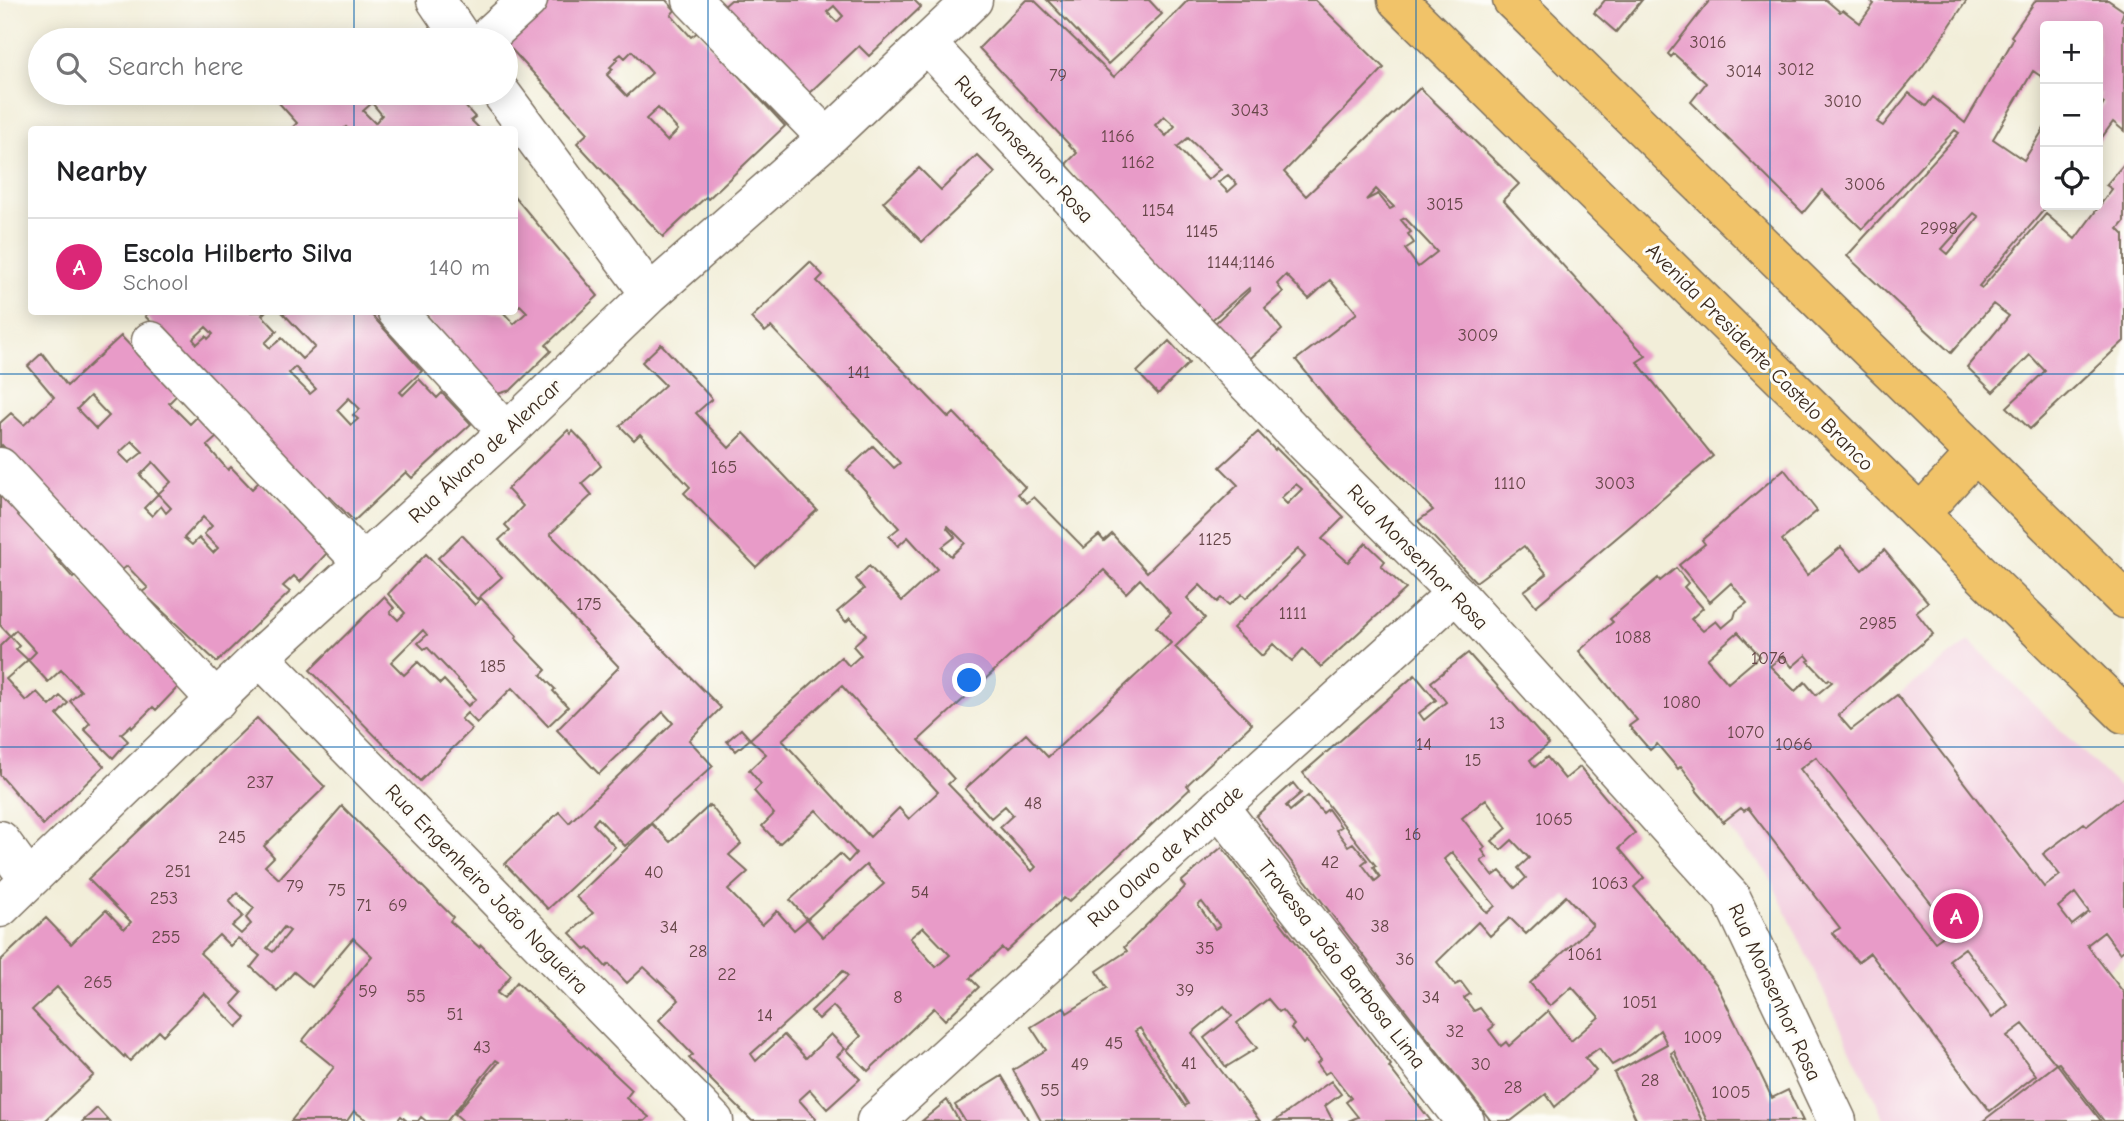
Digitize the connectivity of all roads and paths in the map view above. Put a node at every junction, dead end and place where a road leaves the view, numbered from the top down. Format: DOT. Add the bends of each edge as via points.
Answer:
graph roads {
  1 [pos="436,0"];
  2 [pos="528,0"];
  3 [pos="692,0"];
  4 [pos="1397,0"];
  5 [pos="1512,0"];
  6 [pos="956,6"];
  7 [pos="455,28"];
  8 [pos="497,28"];
  9 [pos="927,44"];
  10 [pos="510,105"];
  11 [pos="827,138"];
  12 [pos="650,294"];
  13 [pos="400,315"];
  14 [pos="151,341"];
  15 [pos="507,432"];
  16 [pos="1975,454"];
  17 [pos="0,467"];
  18 [pos="1920,514"];
  19 [pos="364,564"];
  20 [pos="1456,593"];
  21 [pos="2124,599"];
  22 [pos="260,657"];
  23 [pos="217,701"];
  24 [pos="2124,714"];
  25 [pos="1219,807"];
  26 [pos="0,840"];
  27 [pos="29,880"];
  28 [pos="0,908"];
  29 [pos="714,1121"];
  30 [pos="876,1121"];
  31 [pos="1465,1121"];
  32 [pos="1837,1121"];
  1 -- 7 [label="street"];
  2 -- 8 [label="street"];
  3 -- 11 [label="street"];
  4 -- 18 [label="main road, Avenida Presidente Castelo Branco"];
  5 -- 16 [label="main road"];
  6 -- 9 [label="street, Rua Álvaro de Alencar"];
  9 -- 11 [label="street, Rua Álvaro de Alencar"];
  9 -- 20 [label="street, Rua Monsenhor Rosa" via="1218,353"];
  10 -- 12 [label="street"];
  11 -- 12 [label="street, Rua Álvaro de Alencar"];
  12 -- 15 [label="street, Rua Álvaro de Alencar"];
  13 -- 15 [label="street"];
  14 -- 19 [label="street"];
  15 -- 19 [label="street, Rua Álvaro de Alencar"];
  16 -- 18 [label="main road"];
  16 -- 21 [label="main road"];
  17 -- 23 [label="street"];
  18 -- 24 [label="main road, Avenida Presidente Castelo Branco"];
  19 -- 22 [label="street, Rua Álvaro de Alencar"];
  20 -- 25 [label="street, Rua Olavo de Andrade"];
  20 -- 32 [label="street, Rua Monsenhor Rosa" via="1731,897"];
  22 -- 23 [label="street, Rua Álvaro de Alencar"];
  22 -- 29 [label="street, Rua Engenheiro João Nogueira"];
  23 -- 27 [label="street, Rua Álvaro de Alencar"];
  25 -- 30 [label="street, Rua Olavo de Andrade"];
  25 -- 31 [label="street, Travessa João Barbosa Lima"];
  26 -- 27 [label="street"];
  27 -- 28 [label="street, Rua Álvaro de Alencar"];
}
